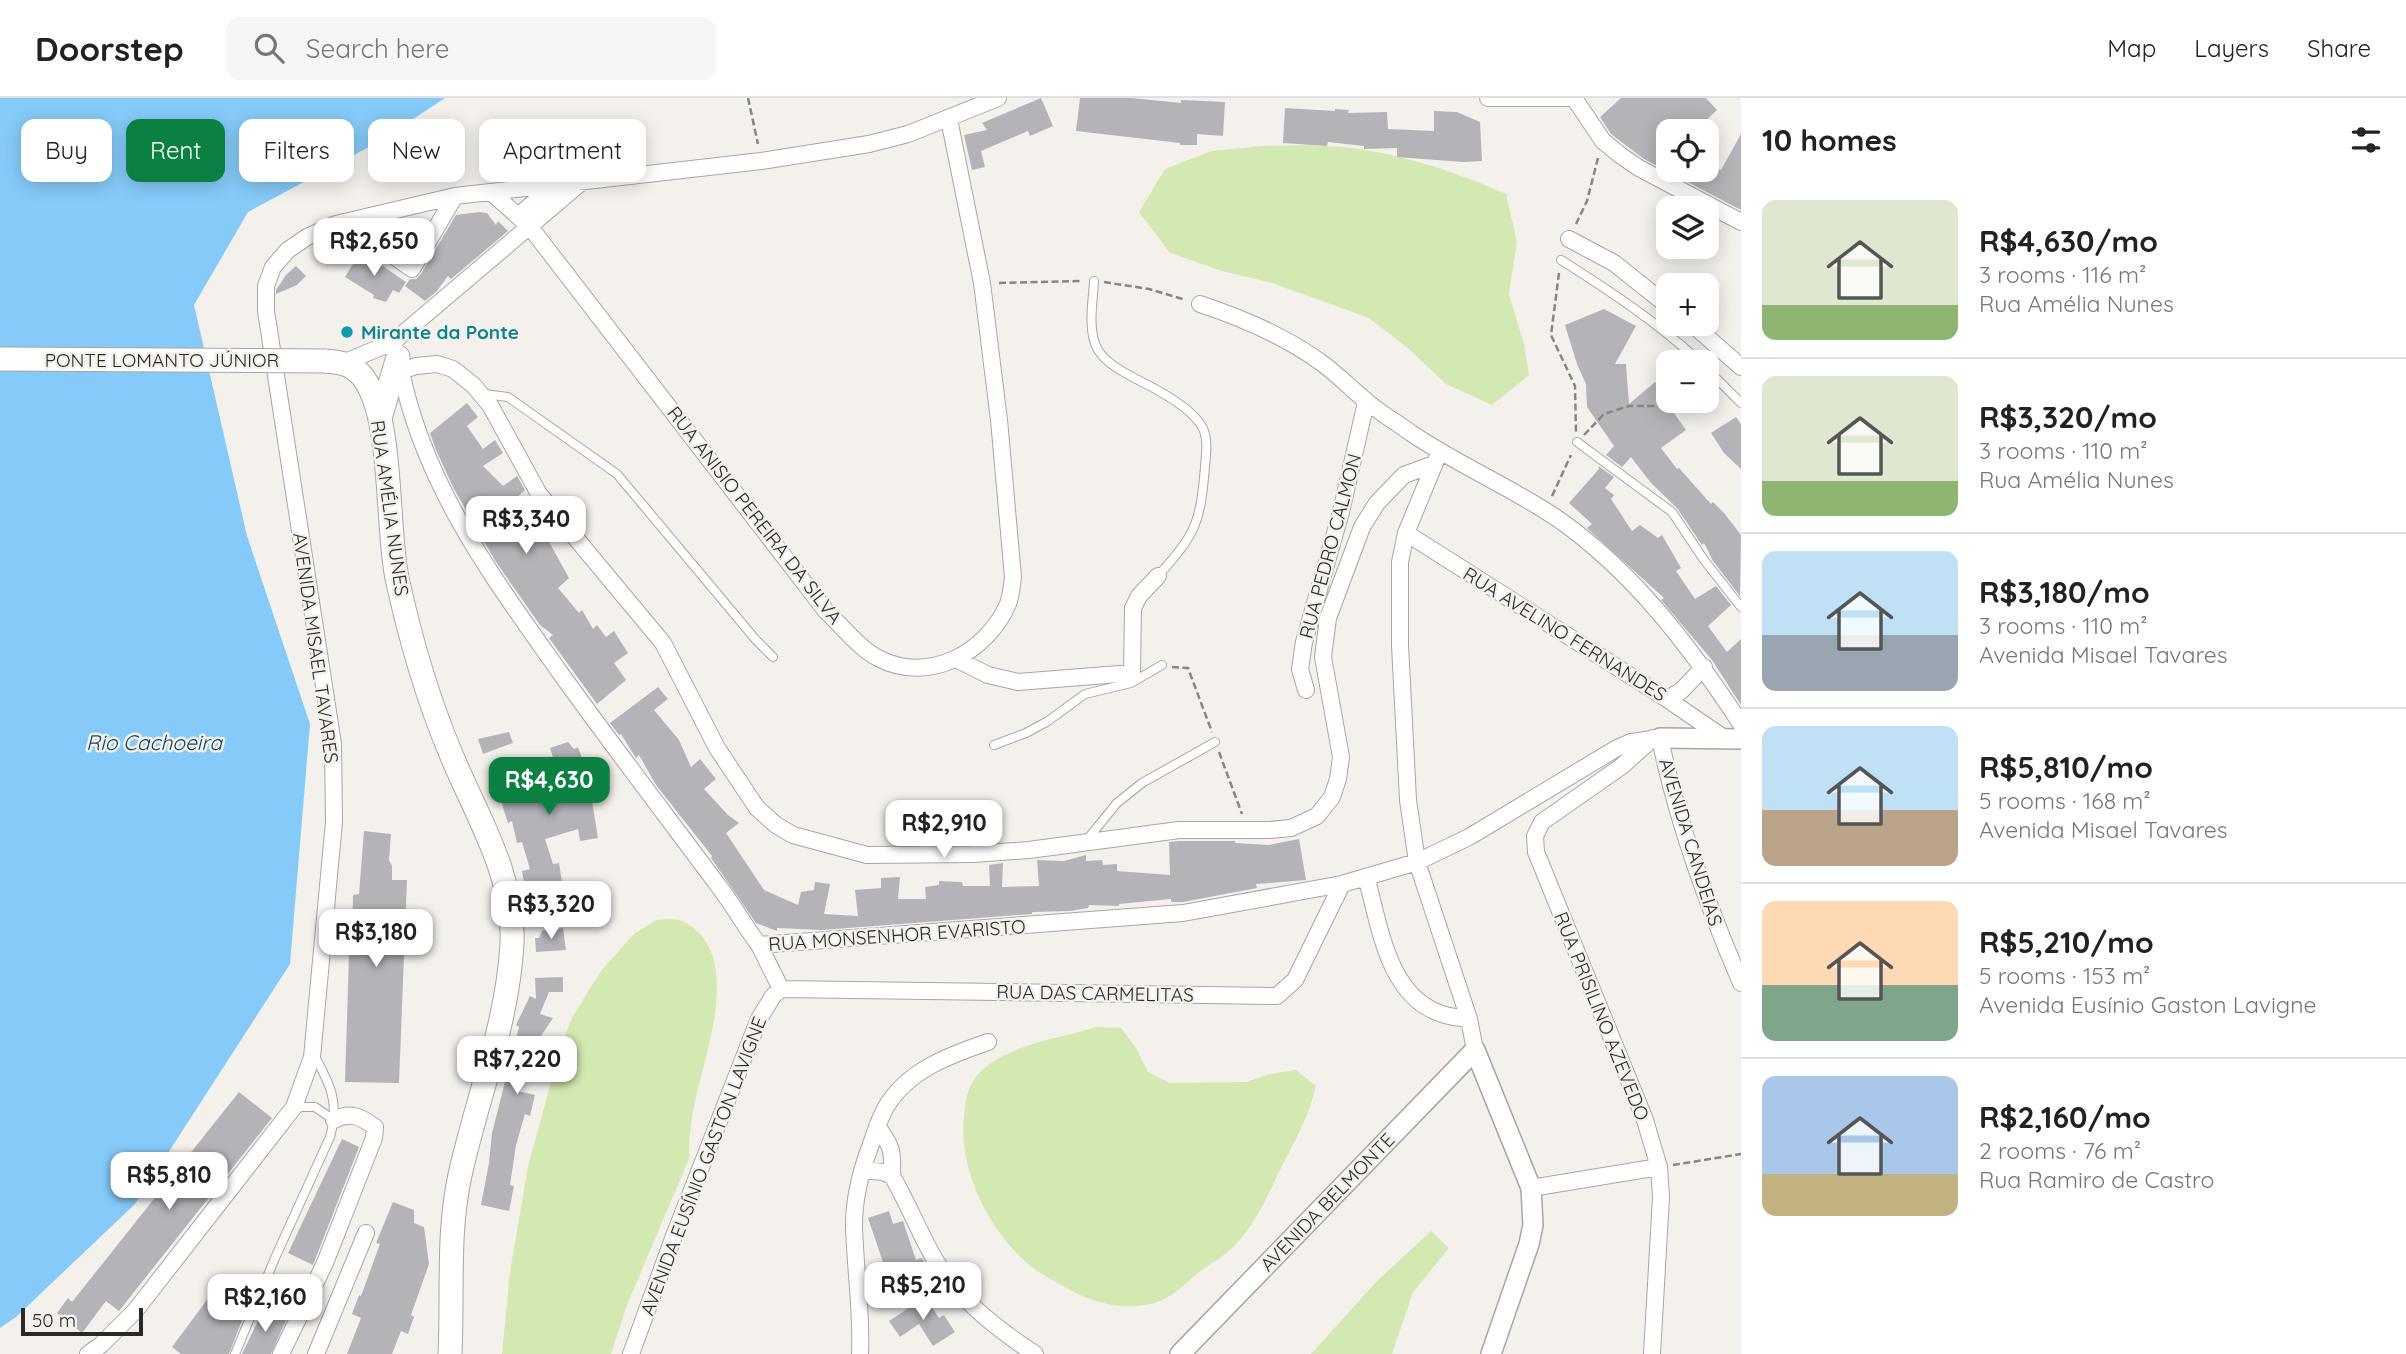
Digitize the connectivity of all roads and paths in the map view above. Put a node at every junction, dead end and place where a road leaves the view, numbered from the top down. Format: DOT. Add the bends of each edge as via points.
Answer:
graph roads {
  1 [pos="748,98"];
  2 [pos="998,98"];
  3 [pos="1488,98"];
  4 [pos="1575,98"];
  5 [pos="949,119"];
  6 [pos="1603,141"];
  7 [pos="761,161"];
  8 [pos="646,174"];
  9 [pos="570,182"];
  10 [pos="582,182"];
  11 [pos="557,183"];
  12 [pos="491,192"];
  13 [pos="455,196"];
  14 [pos="524,221"];
  15 [pos="345,222"];
  16 [pos="1741,222"];
  17 [pos="1569,239"];
  18 [pos="1561,260"];
  19 [pos="1094,281"];
  20 [pos="1656,296"];
  21 [pos="1200,304"];
  22 [pos="1706,336"];
  23 [pos="1687,350"];
  24 [pos="397,357"];
  25 [pos="0,359"];
  26 [pos="334,362"];
  27 [pos="1741,367"];
  28 [pos="1719,381"];
  29 [pos="481,394"];
  30 [pos="1366,402"];
  31 [pos="1741,403"];
  32 [pos="1656,406"];
  33 [pos="380,418"];
  34 [pos="1577,442"];
  35 [pos="1437,458"];
  36 [pos="1544,511"];
  37 [pos="1406,533"];
  38 [pos="1158,576"];
  39 [pos="1741,607"];
  40 [pos="773,657"];
  41 [pos="956,659"];
  42 [pos="1162,666"];
  43 [pos="1704,667"];
  44 [pos="1307,690"];
  45 [pos="1667,699"];
  46 [pos="1741,724"];
  47 [pos="1656,738"];
  48 [pos="1732,738"];
  49 [pos="1215,742"];
  50 [pos="994,745"];
  51 [pos="1084,844"];
  52 [pos="1417,862"];
  53 [pos="1366,877"];
  54 [pos="1342,884"];
  55 [pos="759,945"];
  56 [pos="1741,984"];
  57 [pos="781,989"];
  58 [pos="1469,1019"];
  59 [pos="988,1042"];
  60 [pos="1475,1050"];
  61 [pos="312,1052"];
  62 [pos="295,1107"];
  63 [pos="334,1120"];
  64 [pos="877,1126"];
  65 [pos="1741,1154"];
  66 [pos="1659,1167"];
  67 [pos="862,1170"];
  68 [pos="892,1177"];
  69 [pos="1531,1188"];
  70 [pos="366,1233"];
  71 [pos="100,1351"];
  72 [pos="235,1354"];
  73 [pos="281,1354"];
  74 [pos="316,1354"];
  75 [pos="450,1354"];
  76 [pos="631,1354"];
  77 [pos="860,1354"];
  78 [pos="1035,1354"];
  79 [pos="1180,1354"];
  80 [pos="1490,1354"];
  81 [pos="1652,1354"];
  1 -- 7 [label="path"];
  2 -- 5 [label="street"];
  3 -- 4 [label="street"];
  4 -- 6 [label="street"];
  5 -- 7 [label="street" via="869,144"];
  5 -- 41 [label="street, RUA ANISIO PEREIRA DA SILVA" via="982,284 1013,578 1009,602 997,624"];
  6 -- 16 [label="street" via="1639,168"];
  6 -- 17 [label="path" via="1587,201"];
  7 -- 8 [label="street"];
  9 -- 11 [label="street"];
  10 -- 14 [label="street"];
  11 -- 12 [label="street"];
  11 -- 14 [label="street"];
  12 -- 13 [label="street"];
  12 -- 14 [label="street, RUA ANISIO PEREIRA DA SILVA"];
  13 -- 15 [label="street"];
  13 -- 15 [label="street" via="412,269"];
  14 -- 24 [label="street"];
  14 -- 41 [label="street, RUA ANISIO PEREIRA DA SILVA" via="827,611 877,658 906,667 931,667"];
  15 -- 61 [label="street, AVENIDA MISAEL TAVARES" via="288,250 273,267 266,286 266,311 333,744 334,822"];
  17 -- 20 [label="street" via="1614,263"];
  18 -- 23 [label="lane" via="1622,299"];
  18 -- 34 [label="path" via="1551,335 1575,386"];
  19 -- 38 [label="lane" via="1092,326 1098,350 1189,413 1206,439 1198,522"];
  21 -- 30 [label="street" via="1282,337 1321,362"];
  22 -- 27 [label="street"];
  24 -- 26 [label="street"];
  24 -- 29 [label="street, RUA PEDRO CALMON" via="416,366 436,364 453,369"];
  24 -- 33 [label="main road"];
  24 -- 55 [label="street, RUA MONSENHOR EVARISTO" via="429,465 488,572"];
  25 -- 26 [label="main road, PONTE LOMANTO JÚNIOR, bridge"];
  26 -- 33 [label="main road, RUA AMÉLIA NUNES" via="362,376"];
  28 -- 31 [label="lane"];
  29 -- 40 [label="lane" via="508,397 617,474"];
  29 -- 51 [label="street, RUA PEDRO CALMON" via="539,494 663,643 717,748 757,808 776,825 793,835 867,855 973,854"];
  30 -- 35 [label="street"];
  30 -- 44 [label="street, RUA PEDRO CALMON" via="1304,642 1300,663"];
  32 -- 34 [label="path" via="1629,406 1604,414"];
  33 -- 75 [label="main road, RUA AMÉLIA NUNES" via="396,573 409,632 425,688 498,859 509,898 512,943 501,1018 451,1228"];
  34 -- 36 [label="path"];
  34 -- 39 [label="lane" via="1672,512"];
  35 -- 36 [label="street"];
  35 -- 37 [label="street"];
  35 -- 51 [label="street, RUA PEDRO CALMON" via="1404,475 1377,503 1328,618 1323,657 1341,757 1332,797 1317,816 1291,828 1269,831 1179,830"];
  36 -- 43 [label="street" via="1610,560"];
  37 -- 45 [label="street, RUA AVELINO FERNANDES"];
  37 -- 52 [label="street" via="1400,562 1403,722"];
  38 -- 41 [label="street" via="1133,608 1132,674 1018,682 988,675"];
  42 -- 50 [label="lane" via="1131,683 1084,694 1048,721"];
  43 -- 45 [label="street"];
  43 -- 46 [label="street"];
  45 -- 48 [label="street, RUA AVELINO FERNANDES"];
  47 -- 48 [label="street"];
  47 -- 52 [label="street, RUA MONSENHOR EVARISTO" via="1618,748 1469,837"];
  47 -- 56 [label="street, AVENIDA CANDEIAS" via="1709,906"];
  47 -- 66 [label="street, RUA PRISILINO AZEVEDO" via="1542,822 1535,836 1536,852 1645,1120"];
  49 -- 51 [label="lane" via="1142,783 1117,803"];
  52 -- 53 [label="street, RUA MONSENHOR EVARISTO"];
  52 -- 58 [label="street"];
  53 -- 54 [label="street, RUA MONSENHOR EVARISTO"];
  53 -- 58 [label="street" via="1391,965 1407,990 1427,1007"];
  54 -- 55 [label="street, RUA MONSENHOR EVARISTO" via="1183,913"];
  54 -- 57 [label="street, RUA DAS CARMELITAS" via="1295,980 1277,996"];
  55 -- 57 [label="street"];
  57 -- 76 [label="street, AVENIDA EUSÍNIO GASTON LAVIGNE" via="759,1019"];
  58 -- 60 [label="street"];
  59 -- 64 [label="street" via="930,1065 904,1085"];
  60 -- 69 [label="street"];
  60 -- 79 [label="street, AVENIDA BELMONTE"];
  61 -- 62 [label="street, AVENIDA MISAEL TAVARES"];
  61 -- 63 [label="lane" via="332,1093"];
  62 -- 63 [label="lane" via="315,1107"];
  62 -- 71 [label="street, AVENIDA MISAEL TAVARES"];
  63 -- 72 [label="lane"];
  63 -- 73 [label="street" via="352,1115 363,1119 374,1127 374,1138 325,1263"];
  64 -- 67 [label="street"];
  64 -- 68 [label="street" via="891,1144"];
  65 -- 66 [label="path"];
  66 -- 69 [label="street"];
  66 -- 81 [label="street, RUA PRISILINO AZEVEDO"];
  67 -- 68 [label="street"];
  67 -- 77 [label="street" via="854,1222"];
  68 -- 78 [label="street" via="935,1260 962,1294"];
  69 -- 80 [label="street" via="1534,1217 1529,1244"];
  70 -- 74 [label="street"];
}
